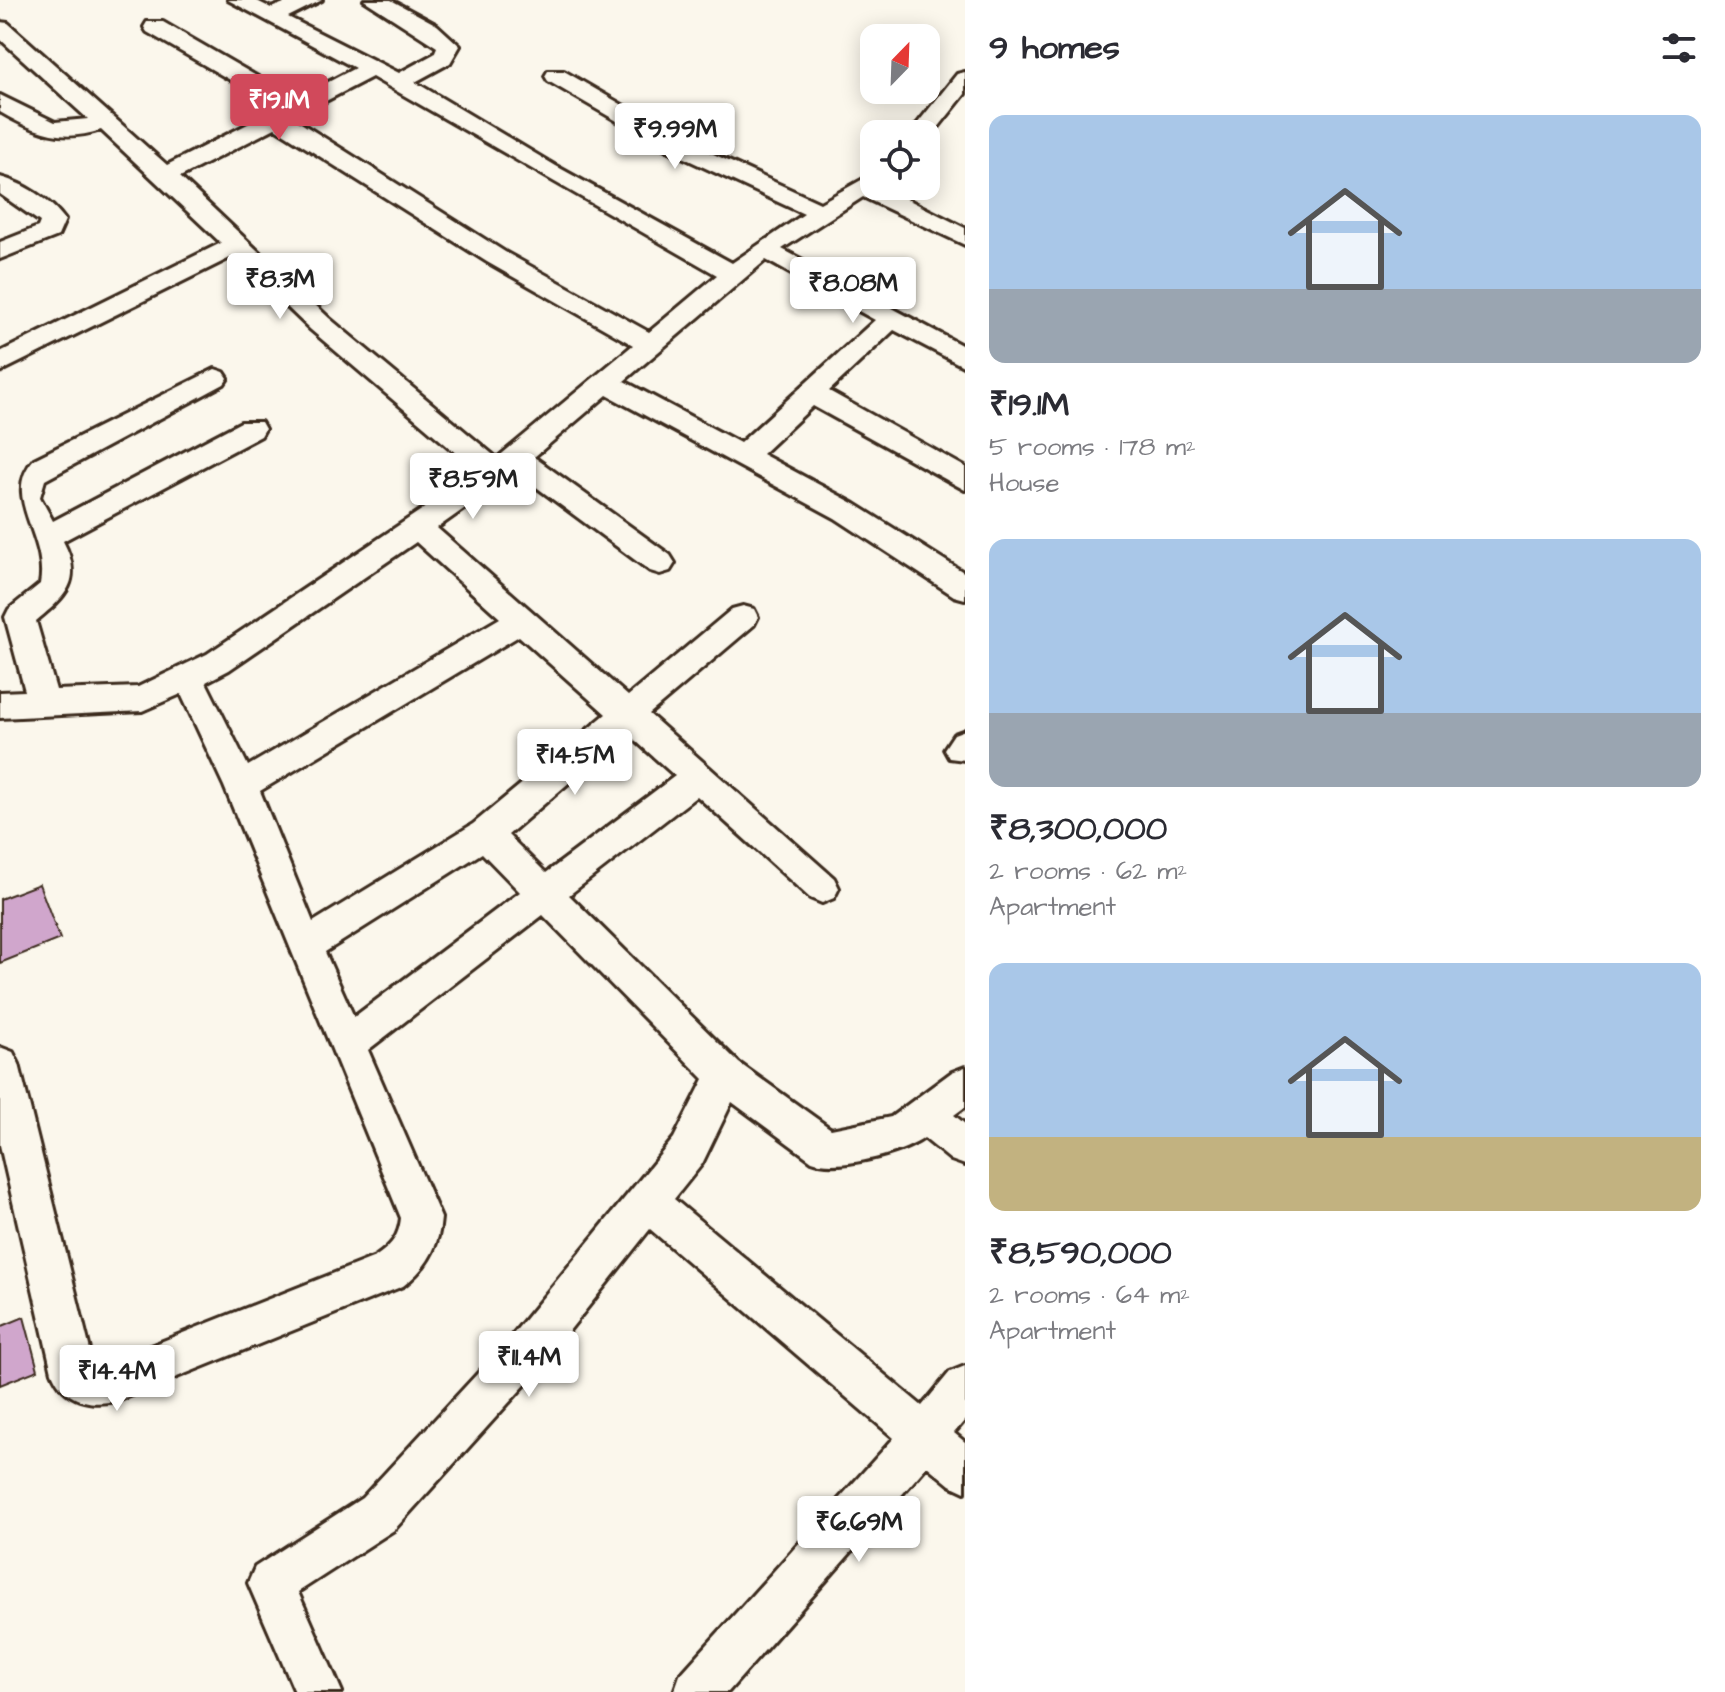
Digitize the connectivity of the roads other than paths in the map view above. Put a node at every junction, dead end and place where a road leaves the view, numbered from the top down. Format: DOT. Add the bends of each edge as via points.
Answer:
graph roads {
  1 [pos="239,0"];
  2 [pos="311,0"];
  3 [pos="375,0"];
  4 [pos="271,16"];
  5 [pos="155,27"];
  6 [pos="0,28"];
  7 [pos="372,68"];
  8 [pos="556,76"];
  9 [pos="965,79"];
  10 [pos="399,82"];
  11 [pos="0,102"];
  12 [pos="941,109"];
  13 [pos="285,112"];
  14 [pos="965,117"];
  15 [pos="932,120"];
  16 [pos="103,122"];
  17 [pos="165,176"];
  18 [pos="0,184"];
  19 [pos="860,189"];
  20 [pos="897,200"];
  21 [pos="822,213"];
  22 [pos="965,237"];
  23 [pos="234,246"];
  24 [pos="764,249"];
  25 [pos="0,251"];
  26 [pos="734,274"];
  27 [pos="892,318"];
  28 [pos="649,343"];
  29 [pos="965,358"];
  30 [pos="0,363"];
  31 [pos="215,378"];
  32 [pos="605,382"];
  33 [pos="811,393"];
  34 [pos="251,429"];
  35 [pos="743,456"];
  36 [pos="505,464"];
  37 [pos="965,480"];
  38 [pos="417,526"];
  39 [pos="46,537"];
  40 [pos="660,563"];
  41 [pos="965,588"];
  42 [pos="743,617"];
  43 [pos="521,620"];
  44 [pos="188,677"];
  45 [pos="44,702"];
  46 [pos="0,705"];
  47 [pos="629,716"];
  48 [pos="698,777"];
  49 [pos="241,786"];
  50 [pos="485,834"];
  51 [pos="822,888"];
  52 [pos="546,894"];
  53 [pos="305,946"];
  54 [pos="349,1042"];
  55 [pos="0,1064"];
  56 [pos="726,1075"];
  57 [pos="965,1084"];
  58 [pos="924,1115"];
  59 [pos="965,1147"];
  60 [pos="14,1191"];
  61 [pos="647,1201"];
  62 [pos="965,1387"];
  63 [pos="923,1436"];
  64 [pos="965,1470"];
  65 [pos="319,1692"];
  66 [pos="697,1692"];
  1 -- 4 [label="street"];
  2 -- 4 [label="street"];
  3 -- 10 [label="street" via="449,46 442,58"];
  4 -- 7 [label="street"];
  5 -- 13 [label="street"];
  6 -- 16 [label="street"];
  7 -- 10 [label="street"];
  7 -- 13 [label="street"];
  8 -- 21 [label="street" via="675,145"];
  9 -- 12 [label="street"];
  10 -- 26 [label="street"];
  11 -- 16 [label="street" via="61,132"];
  12 -- 14 [label="street"];
  12 -- 15 [label="street"];
  13 -- 17 [label="street"];
  13 -- 28 [label="street" via="496,257"];
  16 -- 17 [label="street"];
  17 -- 23 [label="street"];
  18 -- 25 [label="street" via="53,220 49,231"];
  19 -- 21 [label="street"];
  20 -- 22 [label="street"];
  21 -- 24 [label="street"];
  23 -- 30 [label="street"];
  23 -- 36 [label="street" via="320,324"];
  24 -- 26 [label="street"];
  24 -- 27 [label="street"];
  26 -- 28 [label="street"];
  27 -- 29 [label="street"];
  27 -- 33 [label="street"];
  28 -- 32 [label="street"];
  31 -- 39 [label="street" via="32,475 26,497"];
  32 -- 35 [label="street"];
  32 -- 36 [label="street"];
  33 -- 35 [label="street"];
  33 -- 37 [label="street"];
  34 -- 39 [label="street"];
  35 -- 41 [label="street" via="845,511"];
  36 -- 38 [label="street"];
  36 -- 40 [label="street"];
  38 -- 43 [label="street"];
  38 -- 44 [label="street"];
  39 -- 45 [label="street" via="58,567 54,589 20,617"];
  42 -- 47 [label="street"];
  43 -- 47 [label="street"];
  43 -- 49 [label="street"];
  44 -- 45 [label="street" via="142,699"];
  44 -- 49 [label="street"];
  45 -- 46 [label="street"];
  47 -- 48 [label="street"];
  47 -- 50 [label="street"];
  48 -- 51 [label="street"];
  48 -- 52 [label="street"];
  49 -- 53 [label="street"];
  50 -- 52 [label="street"];
  50 -- 53 [label="street"];
  52 -- 54 [label="street"];
  52 -- 56 [label="street"];
  53 -- 54 [label="street"];
  54 -- 60 [label="street" via="421,1218 415,1247 389,1272 120,1379 98,1385 82,1382 73,1372"];
  55 -- 60 [label="street"];
  56 -- 58 [label="street" via="826,1148 900,1133"];
  56 -- 61 [label="street" via="688,1151"];
  57 -- 58 [label="street"];
  58 -- 59 [label="street"];
  61 -- 63 [label="street"];
  61 -- 65 [label="street" via="519,1360 378,1514 271,1583"];
  62 -- 63 [label="street"];
  63 -- 64 [label="street"];
  63 -- 66 [label="street"];
}
